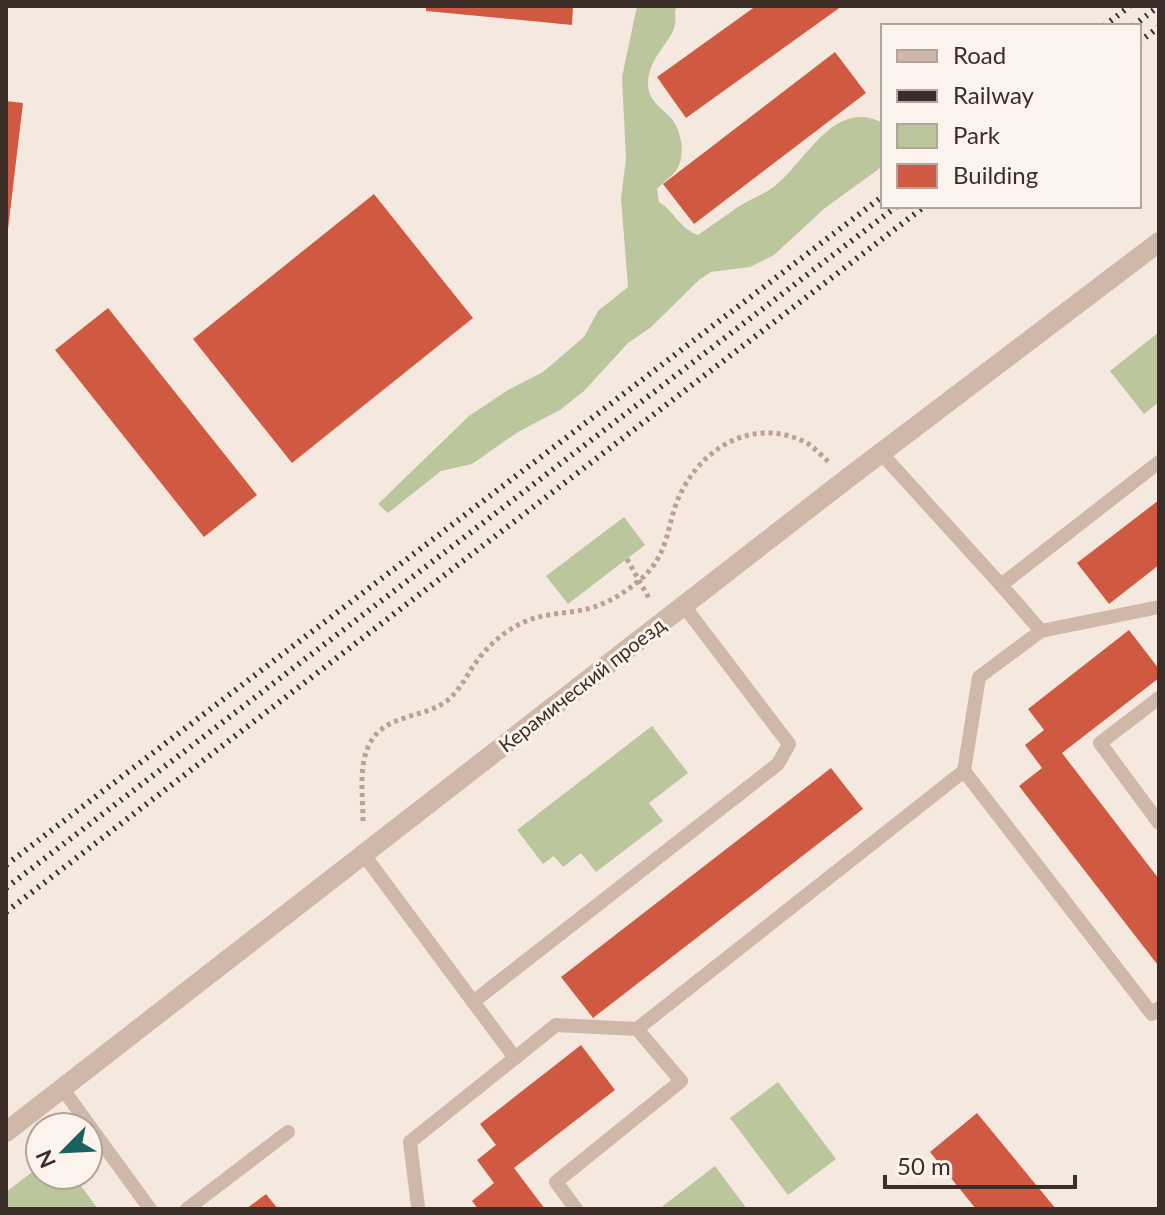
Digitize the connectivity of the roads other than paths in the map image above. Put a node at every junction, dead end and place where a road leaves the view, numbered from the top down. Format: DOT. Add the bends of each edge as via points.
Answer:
graph roads {
  1 [pos="1159,242"];
  2 [pos="881,453"];
  3 [pos="1159,462"];
  4 [pos="1001,585"];
  5 [pos="684,606"];
  6 [pos="1159,607"];
  7 [pos="1041,631"];
  8 [pos="1159,698"];
  9 [pos="964,771"];
  10 [pos="1159,823"];
  11 [pos="364,855"];
  12 [pos="473,1002"];
  13 [pos="1157,1015"];
  14 [pos="637,1029"];
  15 [pos="515,1058"];
  16 [pos="62,1088"];
  17 [pos="6,1132"];
  18 [pos="288,1132"];
  19 [pos="418,1208"];
  20 [pos="150,1209"];
  21 [pos="187,1209"];
  22 [pos="576,1209"];
  1 -- 2 [label="street, Керамический проезд"];
  2 -- 4 [label="lane"];
  2 -- 5 [label="street, Керамический проезд"];
  3 -- 4 [label="lane"];
  4 -- 7 [label="lane"];
  5 -- 11 [label="street, Керамический проезд"];
  5 -- 12 [label="lane" via="789,744 778,764"];
  6 -- 7 [label="lane"];
  7 -- 9 [label="lane" via="979,677"];
  8 -- 10 [label="lane" via="1100,743"];
  9 -- 13 [label="lane"];
  9 -- 14 [label="lane"];
  11 -- 12 [label="lane"];
  11 -- 16 [label="street, Керамический проезд"];
  12 -- 15 [label="lane"];
  14 -- 15 [label="lane" via="556,1025"];
  14 -- 22 [label="lane" via="681,1081 556,1182"];
  15 -- 19 [label="lane" via="410,1142"];
  16 -- 17 [label="street, Керамический проезд"];
  16 -- 20 [label="lane"];
  18 -- 21 [label="lane"];
}
